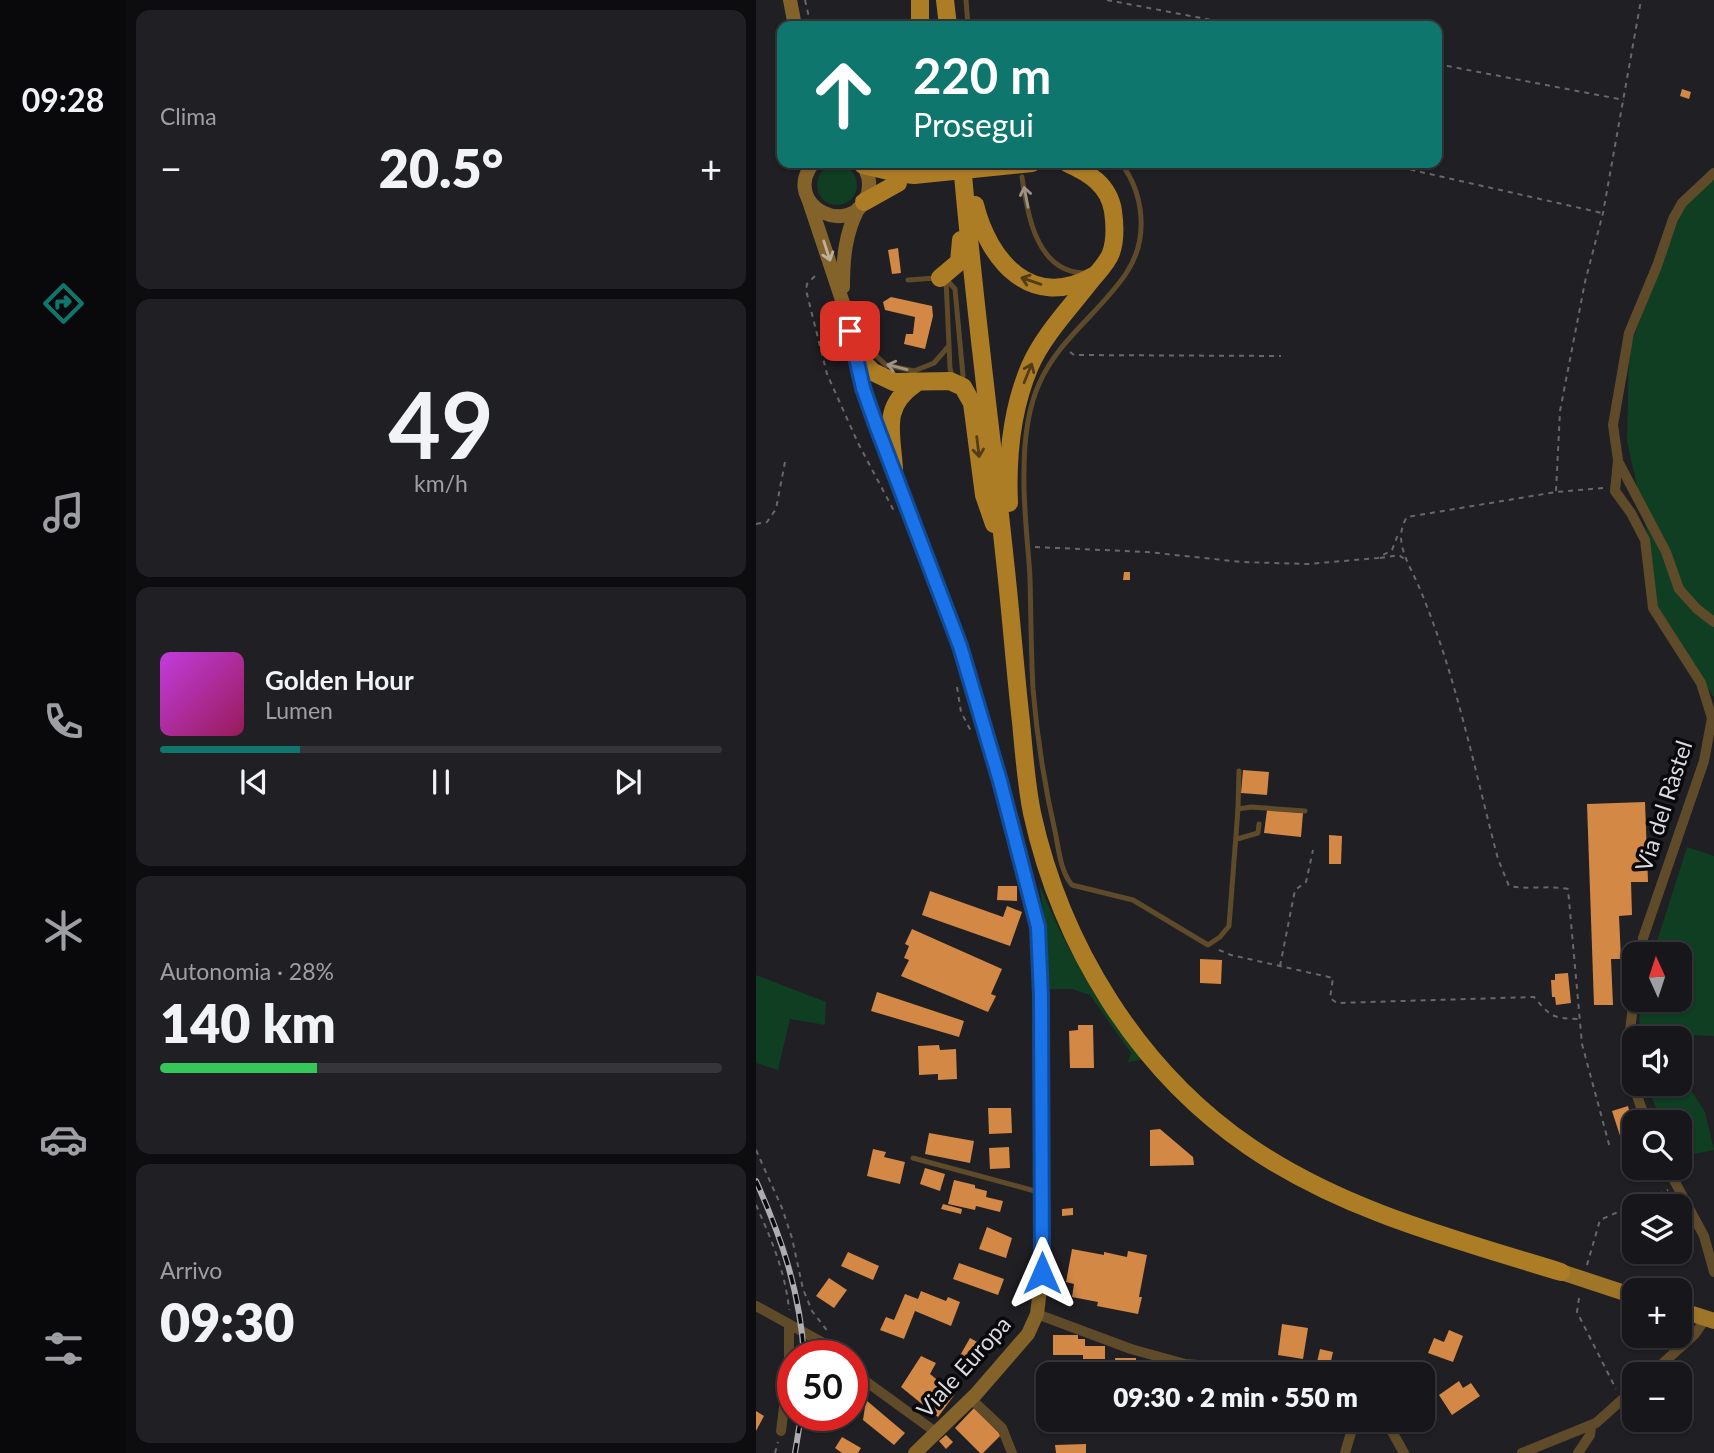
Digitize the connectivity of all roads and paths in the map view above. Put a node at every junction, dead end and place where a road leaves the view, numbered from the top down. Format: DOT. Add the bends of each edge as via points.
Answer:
graph roads {
  1 [pos="790,0"];
  2 [pos="805,0"];
  3 [pos="920,0"];
  4 [pos="945,0"];
  5 [pos="966,0"];
  6 [pos="1107,0"];
  7 [pos="1641,0"];
  8 [pos="793,21"];
  9 [pos="810,21"];
  10 [pos="919,21"];
  11 [pos="947,21"];
  12 [pos="968,21"];
  13 [pos="1217,21"];
  14 [pos="1442,65"];
  15 [pos="1624,100"];
  16 [pos="810,168"];
  17 [pos="864,168"];
  18 [pos="875,168"];
  19 [pos="963,168"];
  20 [pos="964,168"];
  21 [pos="1078,168"];
  22 [pos="1125,168"];
  23 [pos="1403,168"];
  24 [pos="1027,170"];
  25 [pos="1714,173"];
  26 [pos="903,177"];
  27 [pos="965,191"];
  28 [pos="809,201"];
  29 [pos="861,205"];
  30 [pos="1603,213"];
  31 [pos="1097,274"];
  32 [pos="815,276"];
  33 [pos="943,279"];
  34 [pos="908,280"];
  35 [pos="843,303"];
  36 [pos="850,331"];
  37 [pos="1062,345"];
  38 [pos="948,347"];
  39 [pos="857,356"];
  40 [pos="1281,356"];
  41 [pos="959,383"];
  42 [pos="915,384"];
  43 [pos="1618,460"];
  44 [pos="785,461"];
  45 [pos="894,469"];
  46 [pos="1615,491"];
  47 [pos="1556,492"];
  48 [pos="895,513"];
  49 [pos="756,524"];
  50 [pos="1400,529"];
  51 [pos="1027,547"];
  52 [pos="1378,558"];
  53 [pos="1005,561"];
  54 [pos="1408,563"];
  55 [pos="1714,622"];
  56 [pos="957,683"];
  57 [pos="974,739"];
  58 [pos="1239,771"];
  59 [pos="1238,809"];
  60 [pos="1305,811"];
  61 [pos="1259,824"];
  62 [pos="1237,839"];
  63 [pos="1312,850"];
  64 [pos="1642,942"];
  65 [pos="1208,945"];
  66 [pos="1279,967"];
  67 [pos="1632,1012"];
  68 [pos="1579,1019"];
  69 [pos="1642,1110"];
  70 [pos="1610,1147"];
  71 [pos="756,1150"];
  72 [pos="913,1158"];
  73 [pos="1674,1180"];
  74 [pos="1677,1186"];
  75 [pos="1042,1193"];
  76 [pos="756,1205"];
  77 [pos="1587,1265"];
  78 [pos="1569,1269"];
  79 [pos="1590,1269"];
  80 [pos="1714,1272"];
  81 [pos="1622,1286"];
  82 [pos="1579,1298"];
  83 [pos="756,1306"];
  84 [pos="1037,1314"];
  85 [pos="1692,1314"];
  86 [pos="1710,1320"];
  87 [pos="789,1326"];
  88 [pos="789,1340"];
  89 [pos="814,1340"];
  90 [pos="833,1340"];
  91 [pos="1178,1362"];
  92 [pos="1664,1362"];
  93 [pos="868,1383"];
  94 [pos="971,1399"];
  95 [pos="1621,1401"];
  96 [pos="1591,1426"];
  97 [pos="1351,1432"];
  98 [pos="1392,1432"];
  99 [pos="937,1433"];
  100 [pos="915,1453"];
  101 [pos="1012,1453"];
  102 [pos="1345,1453"];
  103 [pos="1404,1453"];
  104 [pos="1522,1453"];
  105 [pos="1578,1453"];
  1 -- 8 [label="main road"];
  2 -- 9 [label="path"];
  3 -- 10 [label="highway"];
  4 -- 11 [label="highway"];
  5 -- 12 [label="lane"];
  6 -- 13 [label="path"];
  7 -- 15 [label="path"];
  14 -- 15 [label="path"];
  15 -- 30 [label="path"];
  16 -- 28 [label="main road" via="805,185"];
  17 -- 29 [label="main road" via="868,195"];
  18 -- 26 [label="highway"];
  19 -- 27 [label="highway"];
  31 -- 20 [label="highway, one-way" via="1069,285 1048,286 1029,281 1004,265 981,229"];
  21 -- 31 [label="highway" via="1102,185 1112,203 1114,239"];
  22 -- 37 [label="lane" via="1142,207 1141,234 1128,270"];
  23 -- 30 [label="path"];
  24 -- 26 [label="highway, bridge"];
  31 -- 24 [label="lane, one-way" via="1059,266 1043,250 1031,226"];
  25 -- 43 [label="street" via="1682,203 1629,333 1613,425"];
  26 -- 29 [label="highway"];
  27 -- 33 [label="highway" via="959,262"];
  27 -- 53 [label="highway"];
  28 -- 29 [label="main road" via="832,216 844,216"];
  28 -- 35 [label="main road, one-way"];
  29 -- 35 [label="main road" via="844,253"];
  30 -- 47 [label="path" via="1560,411"];
  53 -- 31 [label="highway, one-way" via="1010,453 1020,392 1031,363"];
  32 -- 48 [label="path" via="806,290 827,374"];
  33 -- 34 [label="lane"];
  33 -- 38 [label="lane"];
  33 -- 41 [label="lane" via="956,289 963,376"];
  35 -- 36 [label="main road, Viale Europa"];
  38 -- 36 [label="lane, one-way" via="934,363 914,371 886,365"];
  36 -- 39 [label="main road, Viale Europa"];
  37 -- 40 [label="path" via="1074,355"];
  37 -- 51 [label="lane" via="1038,387 1027,423"];
  38 -- 41 [label="lane" via="952,377"];
  39 -- 42 [label="highway" via="873,372 894,382"];
  39 -- 45 [label="main road, Viale Europa" via="863,388"];
  41 -- 42 [label="highway"];
  41 -- 53 [label="highway, one-way" via="972,403 984,495"];
  42 -- 45 [label="highway" via="902,393 892,412"];
  43 -- 46 [label="street"];
  43 -- 55 [label="street" via="1666,552 1679,589"];
  44 -- 49 [label="path" via="776,509 767,522"];
  45 -- 75 [label="main road, Viale Europa" via="960,646 1038,927"];
  46 -- 47 [label="path" via="1613,487"];
  46 -- 64 [label="street, Via del Ràstel" via="1645,540 1653,608 1701,683 1712,718 1704,761"];
  47 -- 50 [label="path" via="1407,517"];
  50 -- 52 [label="path" via="1392,550"];
  50 -- 54 [label="path"];
  51 -- 52 [label="path" via="1255,563"];
  51 -- 65 [label="lane" via="1033,690 1047,798 1067,879 1072,885 1133,900"];
  52 -- 54 [label="path" via="1399,555"];
  53 -- 78 [label="highway" via="1026,772 1041,849 1085,958 1126,1026 1181,1090 1247,1145 1323,1191 1368,1210"];
  54 -- 68 [label="path" via="1448,663 1509,886 1568,889"];
  56 -- 57 [label="path" via="961,712"];
  58 -- 59 [label="lane"];
  59 -- 60 [label="lane"];
  59 -- 62 [label="lane"];
  61 -- 62 [label="lane" via="1258,833"];
  62 -- 65 [label="lane" via="1229,926"];
  63 -- 66 [label="path" via="1307,881 1295,890"];
  65 -- 66 [label="path"];
  66 -- 68 [label="path" via="1333,978 1330,998 1337,1003 1534,997 1556,1018"];
  67 -- 69 [label="street" via="1628,1054 1633,1090"];
  68 -- 70 [label="path"];
  71 -- 90 [label="path" via="782,1208 803,1289"];
  72 -- 75 [label="lane"];
  73 -- 74 [label="street"];
  74 -- 77 [label="path" via="1602,1218"];
  74 -- 80 [label="street" via="1704,1236"];
  75 -- 84 [label="main road, Viale Europa"];
  76 -- 87 [label="path" via="787,1291"];
  78 -- 79 [label="path"];
  78 -- 81 [label="main road"];
  82 -- 95 [label="path" via="1577,1312"];
  83 -- 87 [label="street"];
  84 -- 91 [label="street"];
  84 -- 94 [label="main road, Viale Europa" via="1028,1334"];
  85 -- 86 [label="main road"];
  86 -- 92 [label="street"];
  87 -- 88 [label="street"];
  87 -- 89 [label="street"];
  93 -- 99 [label="street"];
  94 -- 99 [label="main road, Viale Europa"];
  94 -- 101 [label="street" via="1002,1428"];
  95 -- 96 [label="street"];
  96 -- 104 [label="street"];
  96 -- 105 [label="street"];
  97 -- 102 [label="street"];
  98 -- 103 [label="street"];
  99 -- 100 [label="main road, Viale Europa"];
}
